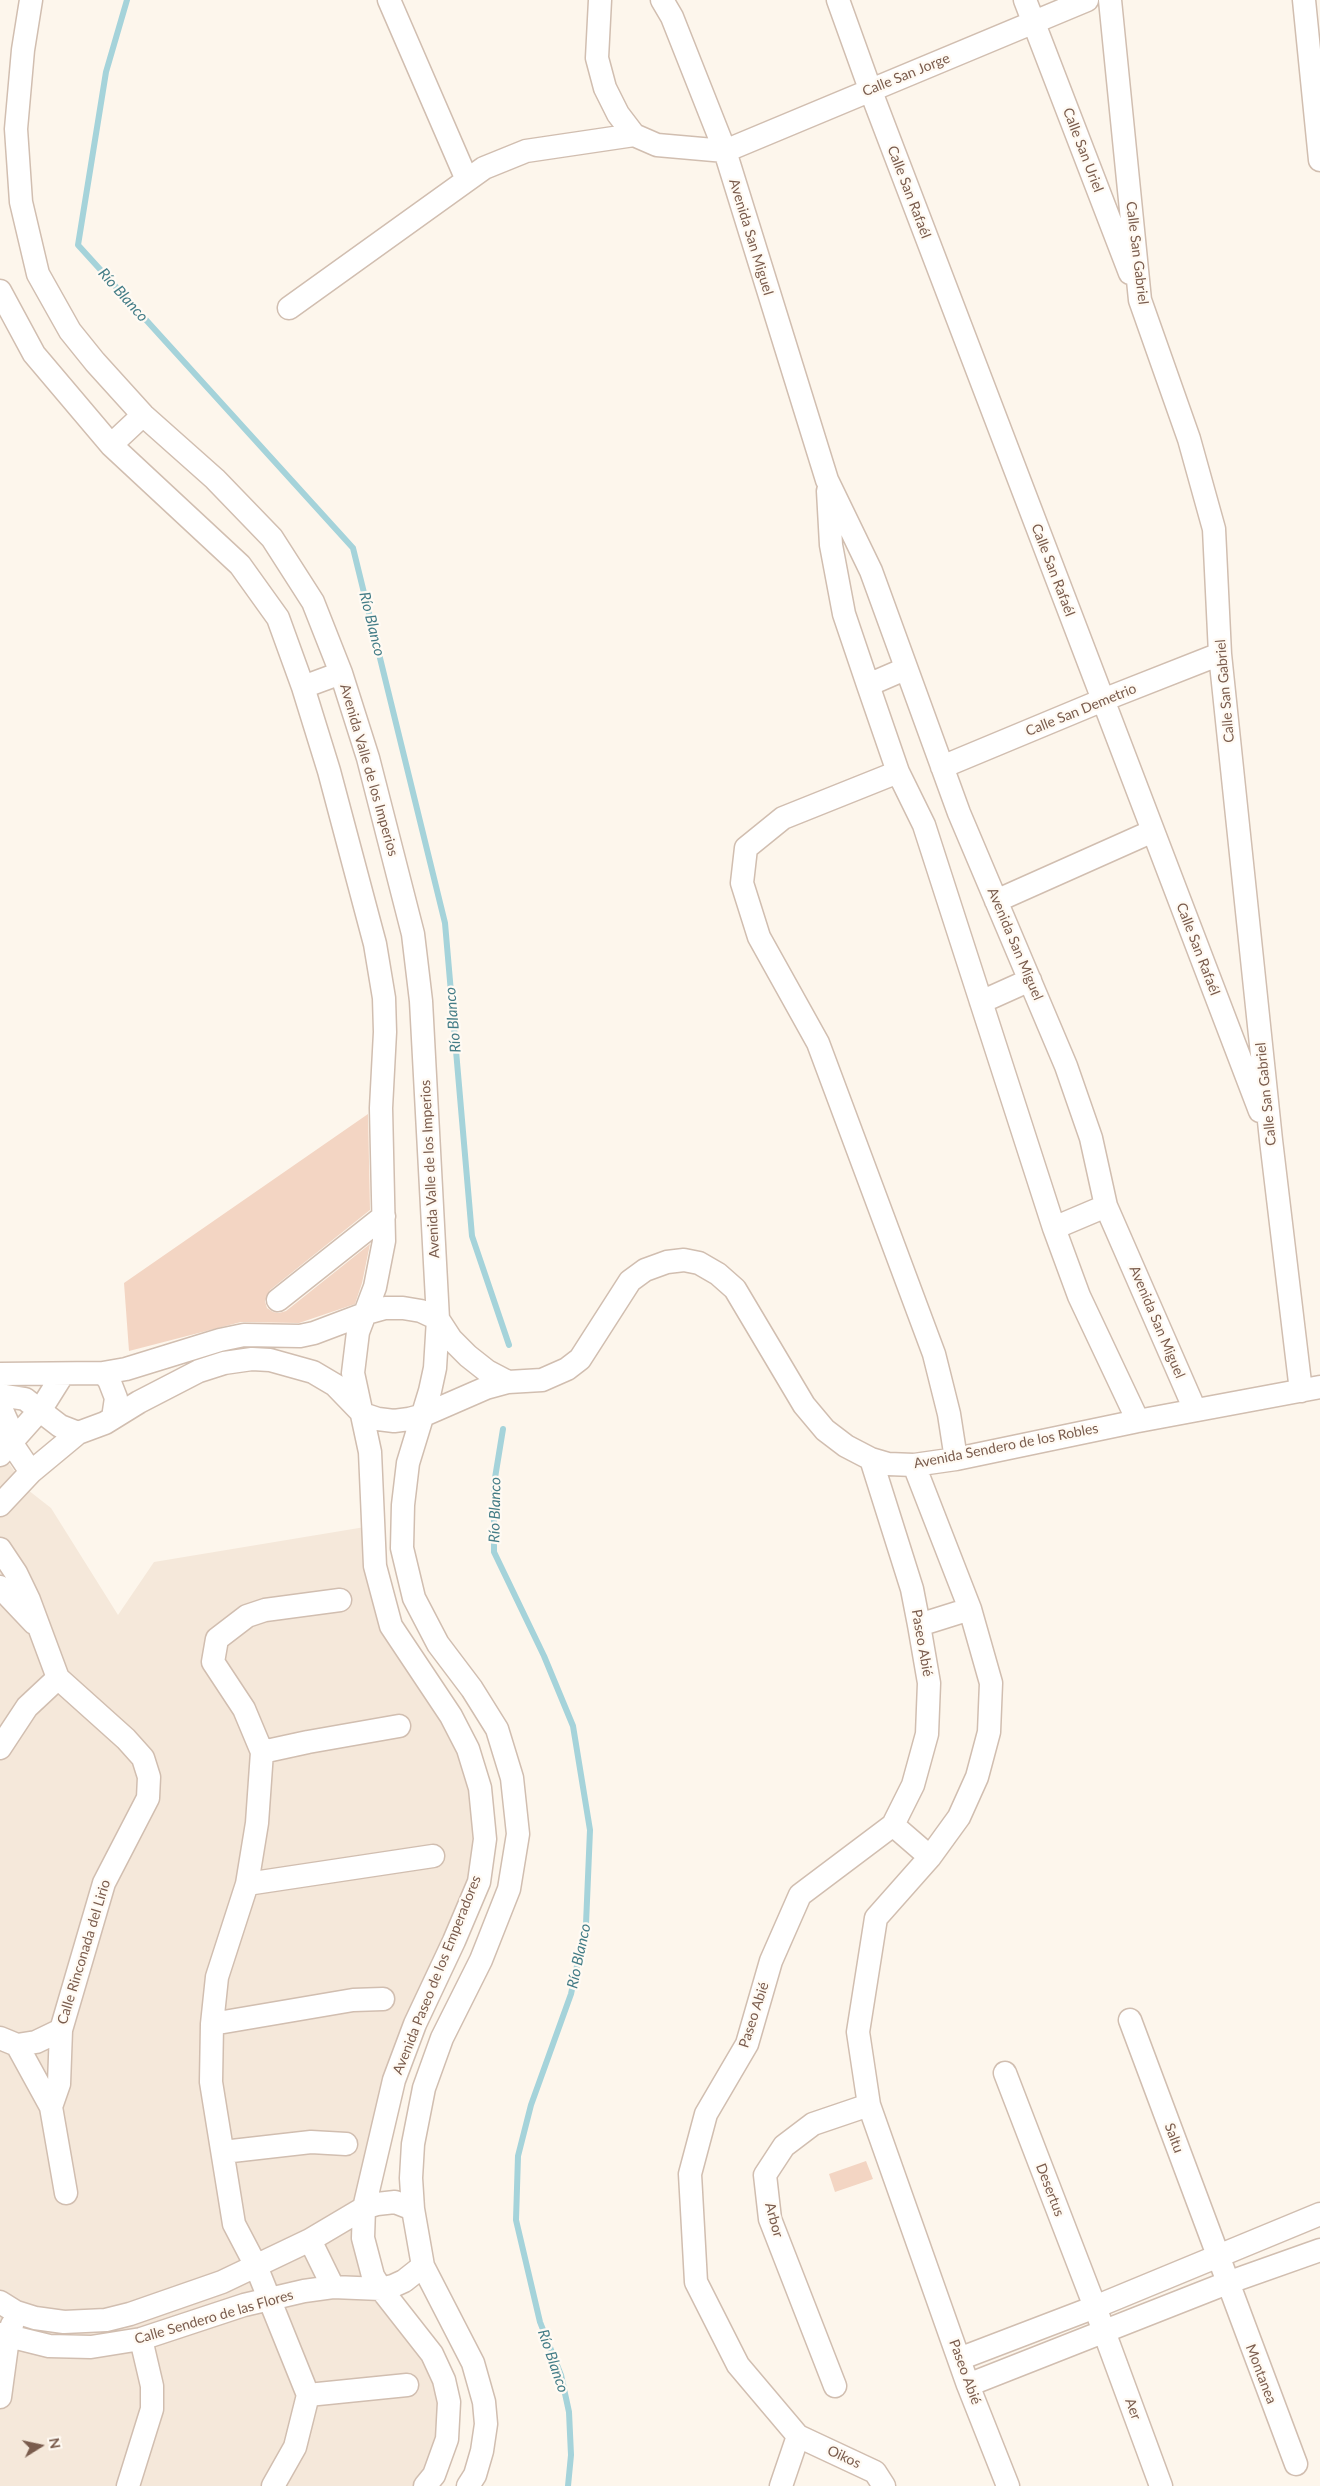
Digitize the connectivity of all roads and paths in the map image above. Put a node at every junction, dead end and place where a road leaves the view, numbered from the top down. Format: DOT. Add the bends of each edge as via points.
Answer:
graph roads {
  1 [pos="31,0"];
  2 [pos="389,0"];
  3 [pos="600,0"];
  4 [pos="662,0"];
  5 [pos="838,0"];
  6 [pos="1025,0"];
  7 [pos="1087,0"];
  8 [pos="1110,0"];
  9 [pos="1304,0"];
  10 [pos="1034,22"];
  11 [pos="870,89"];
  12 [pos="634,135"];
  13 [pos="725,151"];
  14 [pos="1320,160"];
  15 [pos="467,180"];
  16 [pos="0,291"];
  17 [pos="1140,300"];
  18 [pos="289,308"];
  19 [pos="144,415"];
  20 [pos="112,445"];
  21 [pos="827,480"];
  22 [pos="1220,654"];
  23 [pos="905,669"];
  24 [pos="341,673"];
  25 [pos="868,685"];
  26 [pos="303,686"];
  27 [pos="1103,700"];
  28 [pos="942,767"];
  29 [pos="898,772"];
  30 [pos="959,813"];
  31 [pos="924,825"];
  32 [pos="1152,831"];
  33 [pos="996,901"];
  34 [pos="1030,980"];
  35 [pos="981,1002"];
  36 [pos="1271,1140"];
  37 [pos="1106,1206"];
  38 [pos="384,1216"];
  39 [pos="1054,1228"];
  40 [pos="278,1300"];
  41 [pos="367,1312"];
  42 [pos="438,1319"];
  43 [pos="103,1373"];
  44 [pos="0,1374"];
  45 [pos="63,1374"];
  46 [pos="508,1382"];
  47 [pos="1311,1389"];
  48 [pos="0,1395"];
  49 [pos="0,1406"];
  50 [pos="41,1410"];
  51 [pos="1195,1410"];
  52 [pos="363,1414"];
  53 [pos="424,1415"];
  54 [pos="113,1418"];
  55 [pos="1138,1421"];
  56 [pos="78,1433"];
  57 [pos="5,1448"];
  58 [pos="871,1459"];
  59 [pos="956,1459"];
  60 [pos="914,1465"];
  61 [pos="31,1472"];
  62 [pos="0,1504"];
  63 [pos="0,1549"];
  64 [pos="0,1587"];
  65 [pos="340,1600"];
  66 [pos="970,1609"];
  67 [pos="920,1624"];
  68 [pos="38,1627"];
  69 [pos="58,1678"];
  70 [pos="398,1726"];
  71 [pos="0,1748"];
  72 [pos="262,1752"];
  73 [pos="893,1825"];
  74 [pos="434,1856"];
  75 [pos="930,1857"];
  76 [pos="247,1884"];
  77 [pos="383,1999"];
  78 [pos="1130,2020"];
  79 [pos="212,2024"];
  80 [pos="61,2030"];
  81 [pos="8,2041"];
  82 [pos="1005,2074"];
  83 [pos="869,2105"];
  84 [pos="51,2107"];
  85 [pos="346,2144"];
  86 [pos="223,2152"];
  87 [pos="66,2193"];
  88 [pos="364,2208"];
  89 [pos="413,2209"];
  90 [pos="1320,2214"];
  91 [pos="310,2240"];
  92 [pos="1320,2250"];
  93 [pos="1217,2255"];
  94 [pos="256,2266"];
  95 [pos="423,2266"];
  96 [pos="1227,2283"];
  97 [pos="333,2287"];
  98 [pos="381,2289"];
  99 [pos="268,2299"];
  100 [pos="1095,2306"];
  101 [pos="8,2307"];
  102 [pos="1104,2332"];
  103 [pos="4,2336"];
  104 [pos="141,2340"];
  105 [pos="960,2359"];
  106 [pos="407,2384"];
  107 [pos="835,2386"];
  108 [pos="968,2386"];
  109 [pos="308,2395"];
  110 [pos="0,2398"];
  111 [pos="798,2436"];
  112 [pos="1296,2464"];
  113 [pos="128,2486"];
  114 [pos="273,2486"];
  115 [pos="425,2486"];
  116 [pos="468,2486"];
  117 [pos="781,2486"];
  118 [pos="884,2486"];
  119 [pos="1008,2486"];
  120 [pos="1161,2486"];
  1 -- 19 [label="street, Avenida Valle de los Imperios" via="16,129 21,202 38,274 70,331"];
  2 -- 15 [label="street"];
  3 -- 12 [label="street" via="597,58 605,88 618,114"];
  4 -- 13 [label="street, Avenida San Miguel" via="672,17"];
  5 -- 11 [label="street, Calle San Rafaél"];
  6 -- 10 [label="street, Calle San Uriel"];
  7 -- 10 [label="street, Calle San Jorge"];
  8 -- 17 [label="street, Calle San Gabriel"];
  9 -- 14 [label="street"];
  10 -- 11 [label="street, Calle San Jorge"];
  10 -- 17 [label="street, Calle San Uriel"];
  11 -- 13 [label="street, Calle San Jorge"];
  11 -- 27 [label="street, Calle San Rafaél"];
  12 -- 13 [label="street" via="657,145"];
  12 -- 15 [label="street" via="526,151 484,168"];
  13 -- 21 [label="street, Avenida San Miguel"];
  15 -- 18 [label="street"];
  16 -- 20 [label="street" via="34,354"];
  17 -- 22 [label="street, Calle San Gabriel" via="1189,439 1214,529"];
  19 -- 20 [label="street"];
  19 -- 24 [label="street, Avenida Valle de los Imperios" via="215,479 272,538 314,602"];
  20 -- 26 [label="street" via="240,565 278,618"];
  21 -- 23 [label="street, Avenida San Miguel" via="871,571"];
  21 -- 25 [label="street, Avenida San Miguel" via="831,545 844,614"];
  22 -- 27 [label="street, Calle San Demetrio"];
  22 -- 36 [label="street, Calle San Gabriel"];
  23 -- 25 [label="street"];
  23 -- 28 [label="street, Avenida San Miguel"];
  24 -- 26 [label="street"];
  24 -- 42 [label="street, Avenida Valle de los Imperios" via="368,758 413,934 421,1002"];
  25 -- 29 [label="street, Avenida San Miguel"];
  26 -- 38 [label="street" via="360,886 375,944 384,998 380,1115"];
  27 -- 28 [label="street, Calle San Demetrio"];
  27 -- 32 [label="street, Calle San Rafaél"];
  28 -- 30 [label="street, Avenida San Miguel"];
  29 -- 31 [label="street, Avenida San Miguel"];
  29 -- 59 [label="street" via="783,818 746,848 742,883 759,937 818,1043 934,1354 950,1414"];
  30 -- 31 [label="street"];
  30 -- 33 [label="street, Avenida San Miguel"];
  31 -- 35 [label="street, Avenida San Miguel"];
  32 -- 33 [label="street"];
  32 -- 36 [label="street, Calle San Rafaél"];
  33 -- 34 [label="street, Avenida San Miguel"];
  34 -- 35 [label="street"];
  34 -- 37 [label="street, Avenida San Miguel" via="1088,1129"];
  35 -- 39 [label="street, Avenida San Miguel"];
  36 -- 47 [label="street, Calle San Gabriel"];
  37 -- 39 [label="street"];
  37 -- 51 [label="street, Avenida San Miguel"];
  38 -- 40 [label="street"];
  38 -- 41 [label="street" via="381,1265"];
  39 -- 55 [label="street, Avenida San Miguel" via="1080,1296"];
  41 -- 42 [label="street" via="403,1308"];
  41 -- 43 [label="street" via="314,1333 300,1336 244,1335"];
  41 -- 52 [label="street, Avenida Paseo de los Emperadores" via="357,1338 353,1373"];
  42 -- 46 [label="street" via="468,1356"];
  42 -- 53 [label="street, Avenida Paseo de los Emperadores" via="435,1368"];
  43 -- 45 [label="street"];
  43 -- 54 [label="street" via="116,1398"];
  44 -- 45 [label="street"];
  45 -- 50 [label="street"];
  46 -- 53 [label="street, Avenida Sendero de los Robles" via="465,1396"];
  46 -- 58 [label="street, Avenida Sendero de los Robles" via="542,1380 580,1359 630,1281 645,1270 667,1262 684,1260 699,1263 735,1289 804,1404 825,1430"];
  47 -- 51 [label="street, Avenida Sendero de los Robles"];
  48 -- 50 [label="street" via="26,1399"];
  49 -- 57 [label="street" via="9,1426"];
  50 -- 56 [label="street" via="60,1426"];
  50 -- 57 [label="street"];
  51 -- 55 [label="street, Avenida Sendero de los Robles"];
  52 -- 53 [label="street, Avenida Sendero de los Robles" via="394,1421"];
  52 -- 54 [label="street" via="335,1385 313,1372 286,1363 252,1359 224,1362 199,1371"];
  52 -- 88 [label="street, Avenida Paseo de los Emperadores" via="370,1452 375,1566 381,1593 391,1626 451,1716 468,1749 480,1788 485,1839 479,1882 415,2024 394,2080"];
  53 -- 89 [label="street, Avenida Paseo de los Emperadores" via="408,1463 402,1548 414,1598 438,1644 497,1729 512,1778 518,1834 508,1889 481,1960 442,2038 424,2088 413,2144"];
  54 -- 56 [label="street"];
  55 -- 59 [label="street, Avenida Sendero de los Robles"];
  56 -- 61 [label="street"];
  57 -- 61 [label="street"];
  58 -- 60 [label="street, Avenida Sendero de los Robles" via="888,1464"];
  58 -- 67 [label="street, Paseo Abié"];
  59 -- 60 [label="street, Avenida Sendero de los Robles"];
  60 -- 66 [label="street, Paseo Abié"];
  61 -- 62 [label="street"];
  63 -- 68 [label="street, Calle Rinconada del Lirio" via="20,1582"];
  64 -- 68 [label="street, Calle Rinconada del Lirio"];
  65 -- 72 [label="street" via="265,1610 247,1616 217,1639 213,1662 244,1709"];
  66 -- 67 [label="street"];
  66 -- 75 [label="street, Paseo Abié" via="991,1683 988,1732 978,1777 959,1817"];
  67 -- 73 [label="street, Paseo Abié" via="929,1683 927,1734 913,1784"];
  68 -- 69 [label="street, Calle Rinconada del Lirio"];
  69 -- 71 [label="street" via="27,1707"];
  69 -- 80 [label="street, Calle Rinconada del Lirio" via="144,1758 150,1777 148,1798 104,1883"];
  70 -- 72 [label="street"];
  72 -- 76 [label="street"];
  73 -- 75 [label="street"];
  73 -- 111 [label="street, Paseo Abié" via="800,1895 771,1961 747,2044 706,2114 690,2174 696,2282 738,2365"];
  74 -- 76 [label="street"];
  75 -- 83 [label="street, Paseo Abié" via="876,1918 858,2032"];
  76 -- 79 [label="street" via="217,1977"];
  77 -- 79 [label="street" via="353,2000"];
  78 -- 93 [label="street, Saltu"];
  79 -- 86 [label="street" via="211,2082"];
  80 -- 81 [label="street, Calle Rinconada del Lirio" via="36,2042"];
  80 -- 84 [label="street" via="59,2084"];
  81 -- 84 [label="street"];
  82 -- 100 [label="street, Desertus"];
  83 -- 105 [label="street, Paseo Abié"];
  83 -- 107 [label="street, Arbor" via="813,2124 784,2146 765,2175 770,2219"];
  84 -- 87 [label="street"];
  85 -- 86 [label="street" via="311,2142"];
  86 -- 94 [label="street" via="234,2224"];
  88 -- 89 [label="street, Calle Sendero de las Flores" via="395,2202"];
  88 -- 91 [label="street, Calle Sendero de las Flores"];
  88 -- 98 [label="street, Avenida Paseo de los Emperadores" via="365,2251"];
  89 -- 95 [label="street, Avenida Paseo de los Emperadores"];
  90 -- 93 [label="street"];
  91 -- 94 [label="street, Calle Sendero de las Flores"];
  91 -- 97 [label="street"];
  92 -- 96 [label="street"];
  93 -- 96 [label="street, Saltu"];
  93 -- 100 [label="street"];
  94 -- 99 [label="street"];
  94 -- 101 [label="street, Calle Sendero de las Flores" via="222,2282 106,2320 64,2322 34,2318"];
  95 -- 98 [label="street, Calle Sendero de las Flores" via="404,2281"];
  95 -- 116 [label="street, Avenida Paseo de los Emperadores" via="473,2363 484,2402 486,2424 482,2451"];
  96 -- 102 [label="street"];
  96 -- 112 [label="street, Montanea"];
  97 -- 98 [label="street, Calle Sendero de las Flores"];
  97 -- 99 [label="street, Calle Sendero de las Flores"];
  98 -- 115 [label="street, Avenida Paseo de los Emperadores" via="432,2354 444,2380 448,2402 447,2439 434,2475"];
  99 -- 104 [label="street, Calle Sendero de las Flores"];
  99 -- 109 [label="street"];
  100 -- 102 [label="street, Desertus"];
  100 -- 105 [label="street"];
  101 -- 103 [label="street"];
  102 -- 108 [label="street"];
  102 -- 120 [label="street, Aer"];
  103 -- 104 [label="street, Calle Sendero de las Flores" via="49,2346 91,2347"];
  103 -- 110 [label="street"];
  104 -- 113 [label="street" via="152,2386 152,2409"];
  105 -- 108 [label="street, Paseo Abié"];
  106 -- 109 [label="street"];
  108 -- 119 [label="street, Paseo Abié"];
  109 -- 114 [label="street" via="295,2447"];
  111 -- 117 [label="street"];
  111 -- 118 [label="street, Oikos" via="875,2472"];
}
